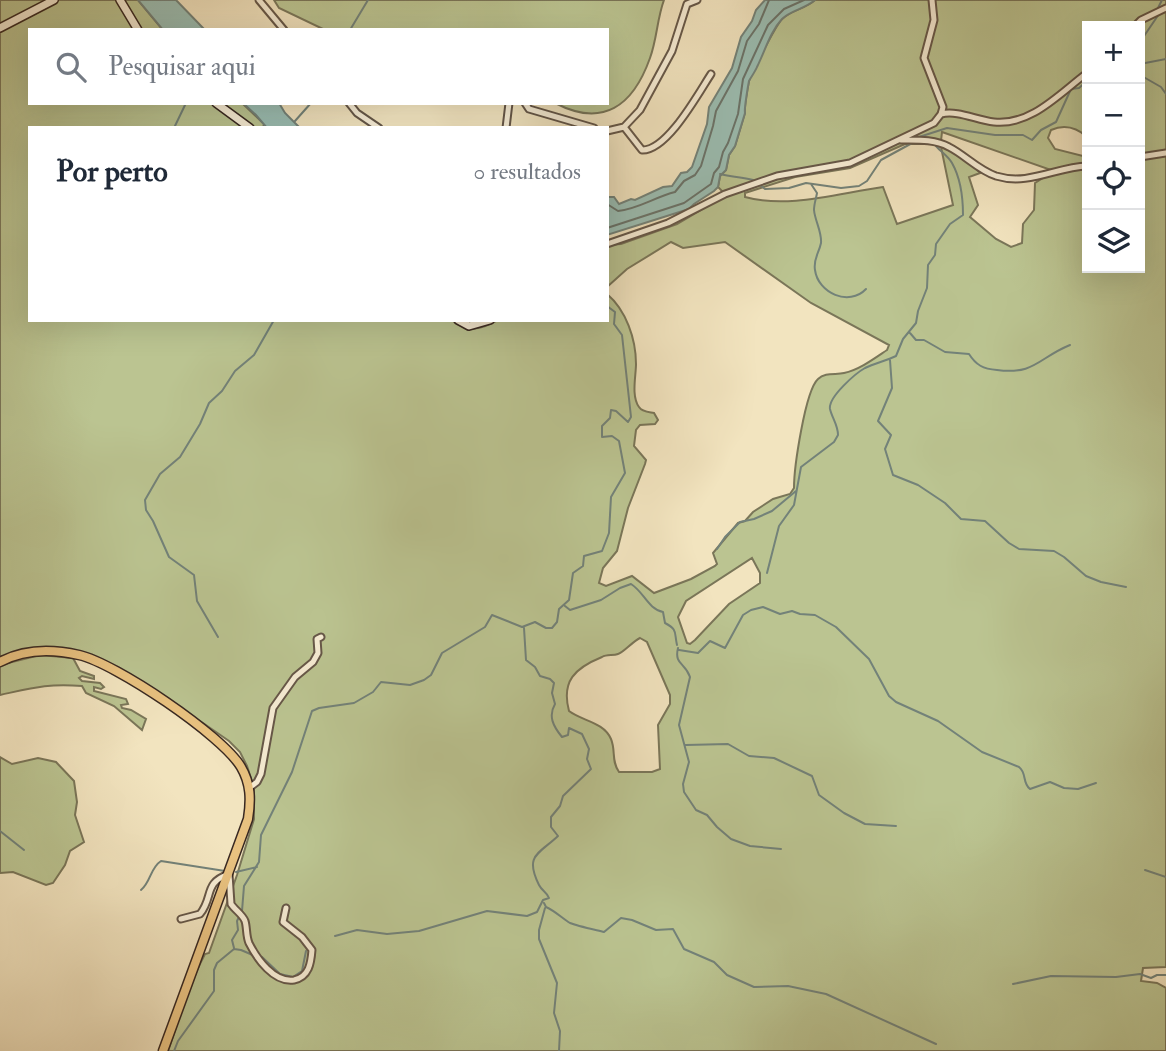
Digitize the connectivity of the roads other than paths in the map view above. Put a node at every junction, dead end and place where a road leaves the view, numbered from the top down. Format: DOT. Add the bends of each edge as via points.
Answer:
graph roads {
  1 [pos="54,0"];
  2 [pos="121,0"];
  3 [pos="259,0"];
  4 [pos="697,0"];
  5 [pos="932,0"];
  6 [pos="1166,8"];
  7 [pos="1140,21"];
  8 [pos="0,28"];
  9 [pos="137,28"];
  10 [pos="282,28"];
  11 [pos="711,74"];
  12 [pos="1082,77"];
  13 [pos="219,105"];
  14 [pos="351,105"];
  15 [pos="509,105"];
  16 [pos="526,105"];
  17 [pos="941,114"];
  18 [pos="247,126"];
  19 [pos="376,126"];
  20 [pos="506,126"];
  21 [pos="587,126"];
  22 [pos="624,127"];
  23 [pos="609,131"];
  24 [pos="898,141"];
  25 [pos="1166,153"];
  26 [pos="1145,156"];
  27 [pos="1082,166"];
  28 [pos="609,243"];
  29 [pos="462,322"];
  30 [pos="483,322"];
  31 [pos="321,637"];
  32 [pos="0,662"];
  33 [pos="250,788"];
  34 [pos="229,874"];
  35 [pos="286,908"];
  36 [pos="181,919"];
  37 [pos="163,1051"];
  1 -- 8 [label="street"];
  2 -- 9 [label="street"];
  3 -- 10 [label="street"];
  4 -- 22 [label="street" via="687,4 672,51 640,110"];
  5 -- 17 [label="street" via="933,28 924,58 943,107"];
  6 -- 7 [label="street"];
  11 -- 22 [label="street" via="674,129 655,147 642,150"];
  12 -- 17 [label="street" via="1051,103 1007,122"];
  13 -- 18 [label="street"];
  14 -- 19 [label="street"];
  15 -- 20 [label="street"];
  16 -- 21 [label="street"];
  17 -- 24 [label="street" via="934,123"];
  22 -- 23 [label="street"];
  24 -- 27 [label="street" via="948,146 996,176 1027,179"];
  24 -- 28 [label="street" via="850,163 777,176 724,194 668,223"];
  25 -- 26 [label="street"];
  29 -- 30 [label="street" via="469,326"];
  31 -- 33 [label="street" via="313,662 295,677 274,708 261,774"];
  32 -- 33 [label="main road" via="27,653 55,651 104,664 221,745 239,764"];
  33 -- 34 [label="main road" via="248,819"];
  34 -- 35 [label="street" via="231,904 245,918 249,942 274,975 294,980 308,971 312,950 283,922"];
  34 -- 36 [label="street" via="210,887 200,914"];
  34 -- 37 [label="main road"];
}
